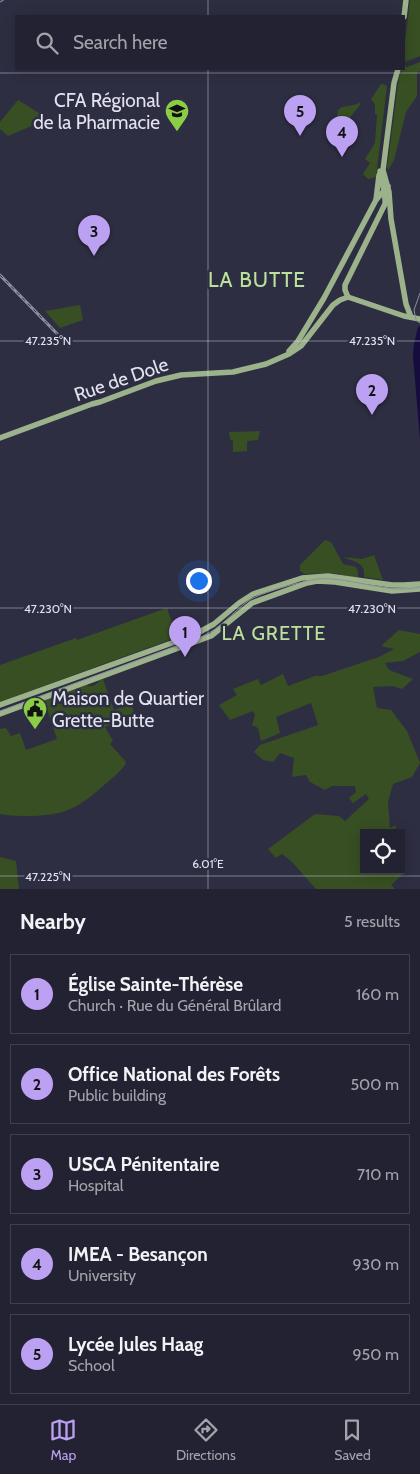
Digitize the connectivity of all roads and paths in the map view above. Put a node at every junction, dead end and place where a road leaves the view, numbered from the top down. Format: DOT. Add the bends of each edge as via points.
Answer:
graph roads {
  1 [pos="404,0"];
  2 [pos="402,15"];
  3 [pos="394,70"];
  4 [pos="398,70"];
  5 [pos="380,165"];
  6 [pos="387,191"];
  7 [pos="376,200"];
  8 [pos="348,297"];
  9 [pos="406,304"];
  10 [pos="398,314"];
  11 [pos="411,317"];
  12 [pos="420,319"];
  13 [pos="294,351"];
  14 [pos="283,356"];
  15 [pos="0,438"];
  16 [pos="420,584"];
  17 [pos="420,589"];
  18 [pos="0,705"];
  19 [pos="0,714"];
  1 -- 2 [label="main road"];
  3 -- 5 [label="main road"];
  4 -- 6 [label="main road" via="383,167"];
  5 -- 6 [label="main road" via="381,179"];
  5 -- 7 [label="main road"];
  6 -- 7 [label="main road, Rue de Dole"];
  6 -- 8 [label="main road" via="385,206 345,285"];
  6 -- 9 [label="main road"];
  6 -- 13 [label="main road" via="377,203 332,291"];
  7 -- 14 [label="main road, Rue de Dole" via="316,312 298,341"];
  8 -- 10 [label="main road"];
  8 -- 13 [label="main road" via="335,303"];
  9 -- 10 [label="main road" via="404,312"];
  9 -- 11 [label="main road"];
  10 -- 11 [label="main road"];
  11 -- 12 [label="main road"];
  13 -- 14 [label="main road, Rue de Dole"];
  14 -- 15 [label="main road, Rue de Dole" via="240,371 181,375 154,381"];
  16 -- 18 [label="main road" via="404,586 328,576 305,577 253,594 201,632"];
  17 -- 19 [label="main road" via="392,591 316,581 279,592 252,603 218,632 204,639"];
}
